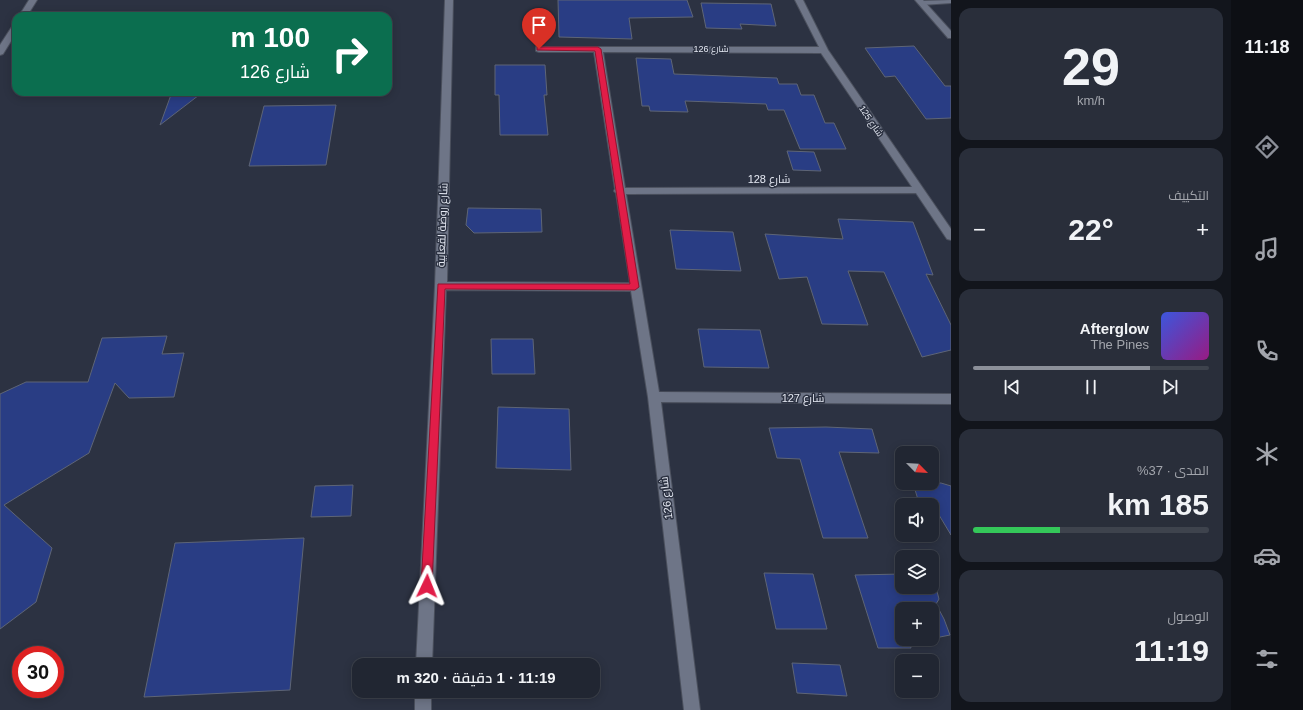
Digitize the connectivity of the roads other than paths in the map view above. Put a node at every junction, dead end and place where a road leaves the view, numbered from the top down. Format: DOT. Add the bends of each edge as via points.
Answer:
graph roads {
  1 [pos="33,0"];
  2 [pos="449,0"];
  3 [pos="799,0"];
  4 [pos="951,1"];
  5 [pos="920,2"];
  6 [pos="26,12"];
  7 [pos="12,32"];
  8 [pos="951,36"];
  9 [pos="539,49"];
  10 [pos="598,49"];
  11 [pos="824,50"];
  12 [pos="0,51"];
  13 [pos="918,190"];
  14 [pos="619,191"];
  15 [pos="951,237"];
  16 [pos="441,286"];
  17 [pos="635,287"];
  18 [pos="654,397"];
  19 [pos="951,399"];
  20 [pos="424,658"];
  21 [pos="423,698"];
  22 [pos="423,710"];
  23 [pos="692,710"];
  1 -- 6 [label="street"];
  2 -- 16 [label="street, شارع روضة لقعابية"];
  3 -- 11 [label="street, شارع 125"];
  4 -- 5 [label="street"];
  5 -- 8 [label="street"];
  7 -- 12 [label="street"];
  9 -- 10 [label="street, شارع 126"];
  10 -- 11 [label="street, شارع 126"];
  10 -- 14 [label="street, شارع 126"];
  11 -- 13 [label="street, شارع 125"];
  13 -- 14 [label="street, شارع 128"];
  13 -- 15 [label="street, شارع 125"];
  14 -- 17 [label="street, شارع 126"];
  16 -- 17 [label="street"];
  16 -- 20 [label="street, شارع روضة لقعابية"];
  17 -- 18 [label="street, شارع 126"];
  18 -- 19 [label="street, شارع 127"];
  18 -- 23 [label="street, شارع 126"];
  21 -- 22 [label="street"];
}
